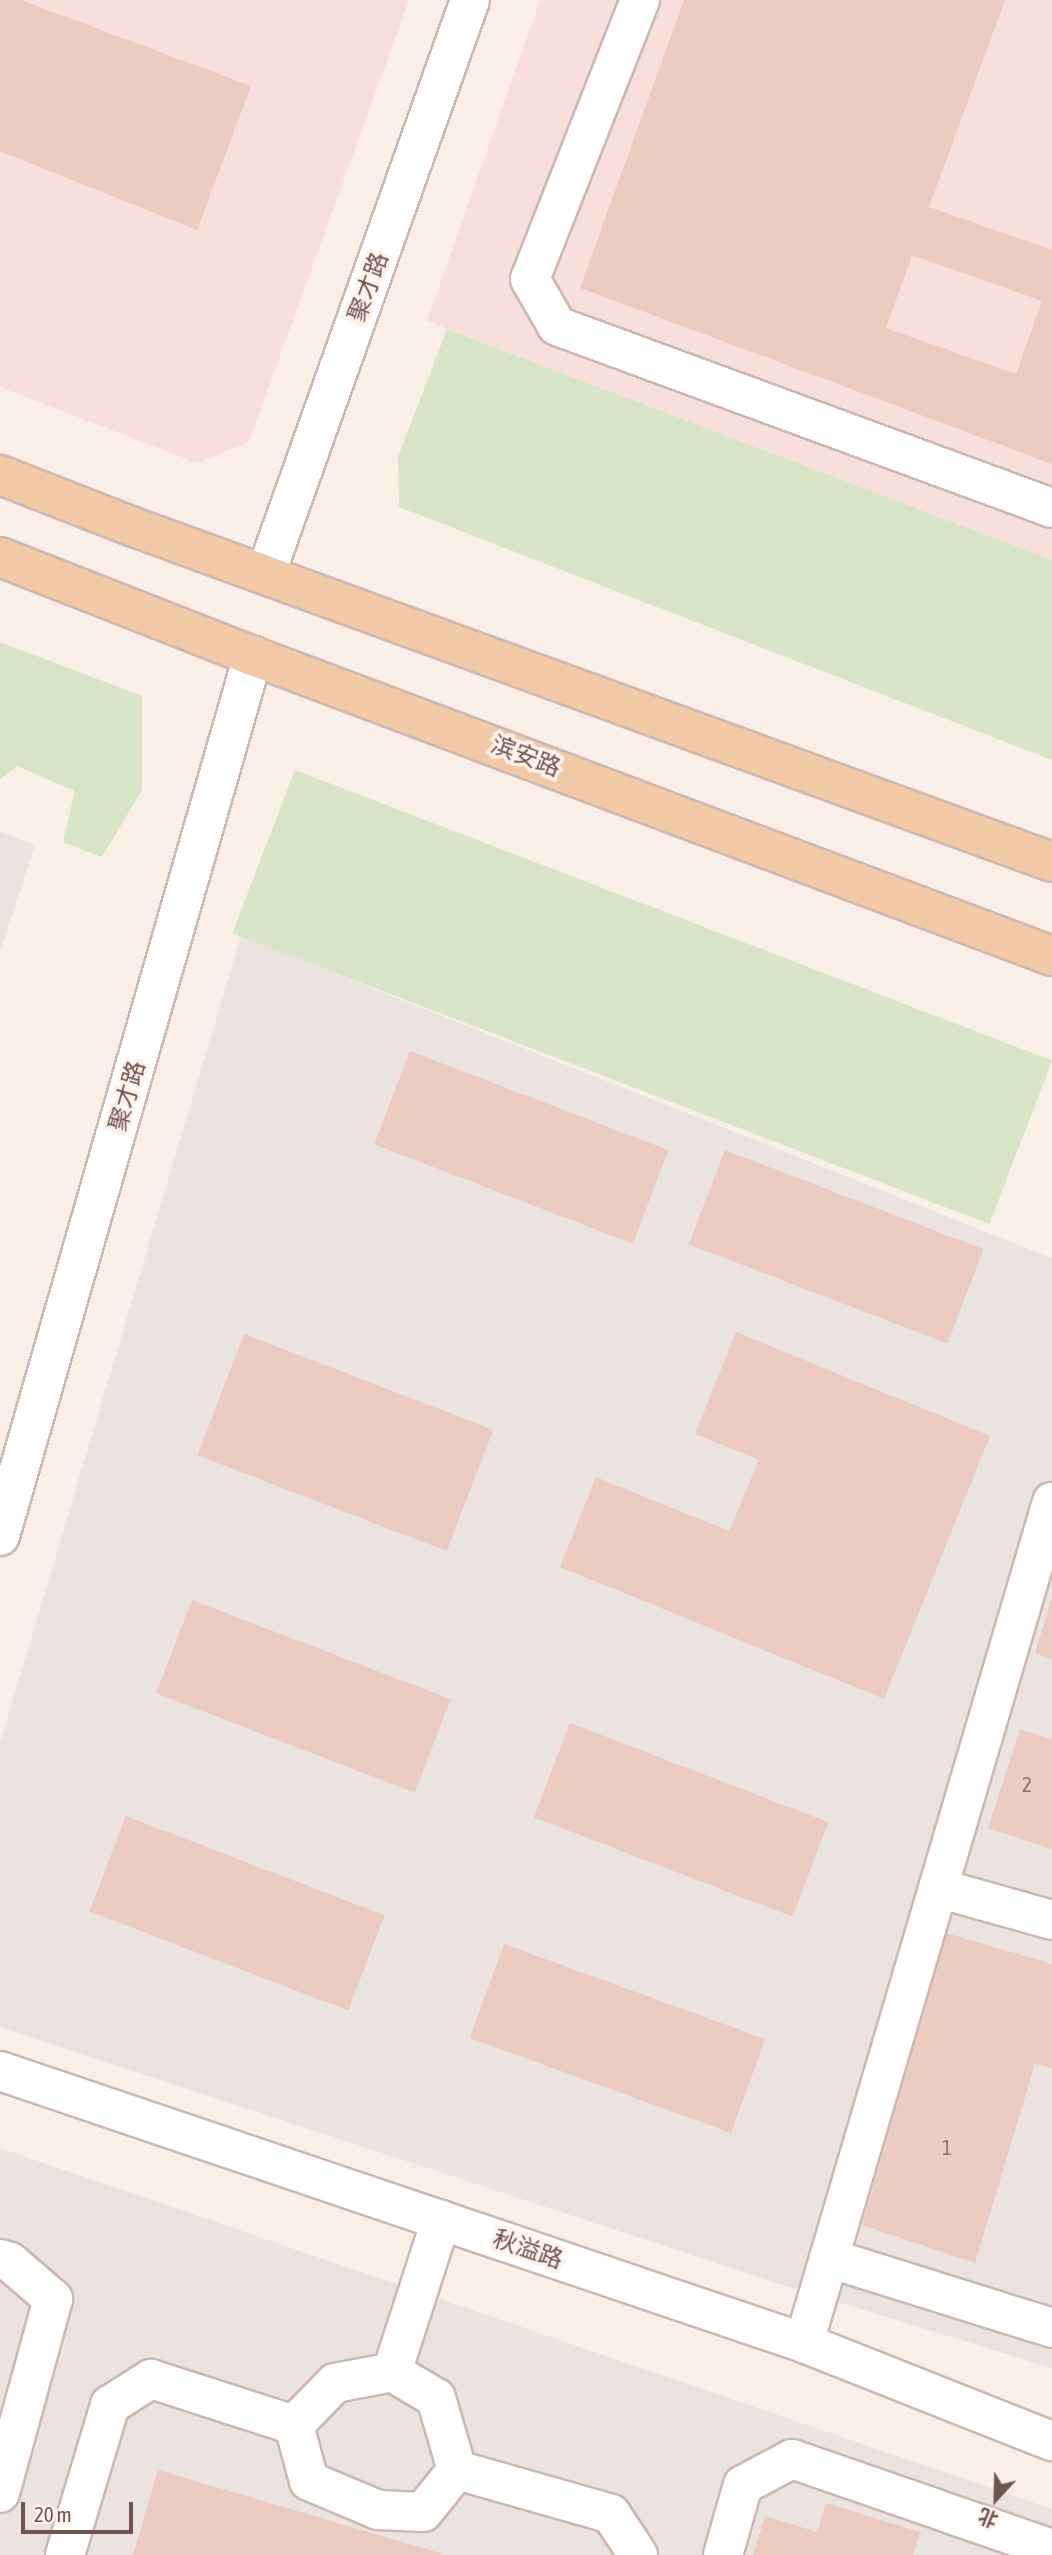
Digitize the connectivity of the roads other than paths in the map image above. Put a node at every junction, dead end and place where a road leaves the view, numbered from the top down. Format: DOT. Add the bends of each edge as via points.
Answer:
graph roads {
  1 [pos="470,0"];
  2 [pos="640,0"];
  3 [pos="0,475"];
  4 [pos="1052,508"];
  5 [pos="0,557"];
  6 [pos="266,573"];
  7 [pos="253,656"];
  8 [pos="1052,863"];
  9 [pos="1052,956"];
  10 [pos="1052,1502"];
  11 [pos="0,1535"];
  12 [pos="938,1888"];
  13 [pos="1052,1920"];
  14 [pos="0,2071"];
  15 [pos="441,2220"];
  16 [pos="829,2258"];
  17 [pos="0,2259"];
  18 [pos="1052,2328"];
  19 [pos="804,2343"];
  20 [pos="393,2372"];
  21 [pos="294,2425"];
  22 [pos="1052,2441"];
  23 [pos="457,2470"];
  24 [pos="0,2493"];
  25 [pos="1052,2549"];
  26 [pos="65,2555"];
  27 [pos="638,2555"];
  28 [pos="723,2555"];
  1 -- 6 [label="street, 聚才路"];
  2 -- 4 [label="street" via="530,279 557,326"];
  3 -- 6 [label="main road"];
  5 -- 7 [label="main road, 滨安路"];
  6 -- 8 [label="main road"];
  7 -- 9 [label="main road, 滨安路"];
  7 -- 11 [label="street, 聚才路"];
  10 -- 12 [label="street"];
  12 -- 13 [label="street"];
  12 -- 16 [label="street"];
  14 -- 15 [label="street, 秋溢路"];
  15 -- 19 [label="street, 秋溢路"];
  15 -- 20 [label="street"];
  16 -- 18 [label="street"];
  16 -- 19 [label="street"];
  17 -- 24 [label="street" via="10,2262 53,2299"];
  19 -- 22 [label="street, 秋溢路"];
  20 -- 21 [label="street" via="335,2383"];
  20 -- 23 [label="street" via="436,2398"];
  21 -- 23 [label="street" via="309,2480 378,2510 423,2512"];
  21 -- 26 [label="street" via="151,2379 110,2405"];
  23 -- 27 [label="street" via="611,2514"];
  25 -- 28 [label="street" via="792,2459 743,2485"];
}
